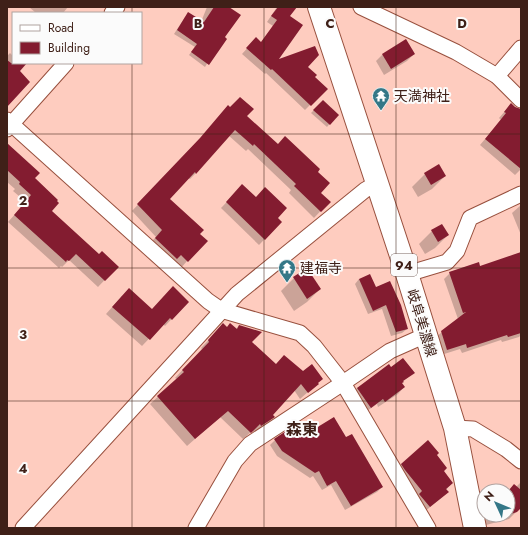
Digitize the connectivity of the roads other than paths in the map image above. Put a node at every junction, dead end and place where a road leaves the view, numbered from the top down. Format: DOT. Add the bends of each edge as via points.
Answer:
graph roads {
  1 [pos="319,7"];
  2 [pos="361,7"];
  3 [pos="521,48"];
  4 [pos="65,64"];
  5 [pos="497,76"];
  6 [pos="521,100"];
  7 [pos="8,124"];
  8 [pos="377,183"];
  9 [pos="521,194"];
  10 [pos="407,274"];
  11 [pos="221,310"];
  12 [pos="426,335"];
  13 [pos="344,383"];
  14 [pos="455,428"];
  15 [pos="521,461"];
  16 [pos="23,528"];
  17 [pos="196,528"];
  18 [pos="428,528"];
  19 [pos="475,528"];
  1 -- 8 [label="main road, 岐阜美濃線 / 94"];
  2 -- 5 [label="street" via="456,52"];
  3 -- 5 [label="street"];
  4 -- 7 [label="street"];
  5 -- 6 [label="street"];
  7 -- 11 [label="street"];
  8 -- 10 [label="main road, 岐阜美濃線 / 94"];
  8 -- 11 [label="street" via="359,194"];
  9 -- 10 [label="street" via="470,218 457,251 446,262"];
  10 -- 12 [label="main road, 岐阜美濃線 / 94"];
  11 -- 13 [label="street" via="300,334 314,346"];
  11 -- 16 [label="street"];
  12 -- 13 [label="street" via="390,351"];
  12 -- 14 [label="main road, 岐阜美濃線 / 94"];
  13 -- 17 [label="street" via="250,444 235,461"];
  13 -- 18 [label="street"];
  14 -- 15 [label="street" via="473,429"];
  14 -- 19 [label="main road, 岐阜美濃線 / 94"];
}
